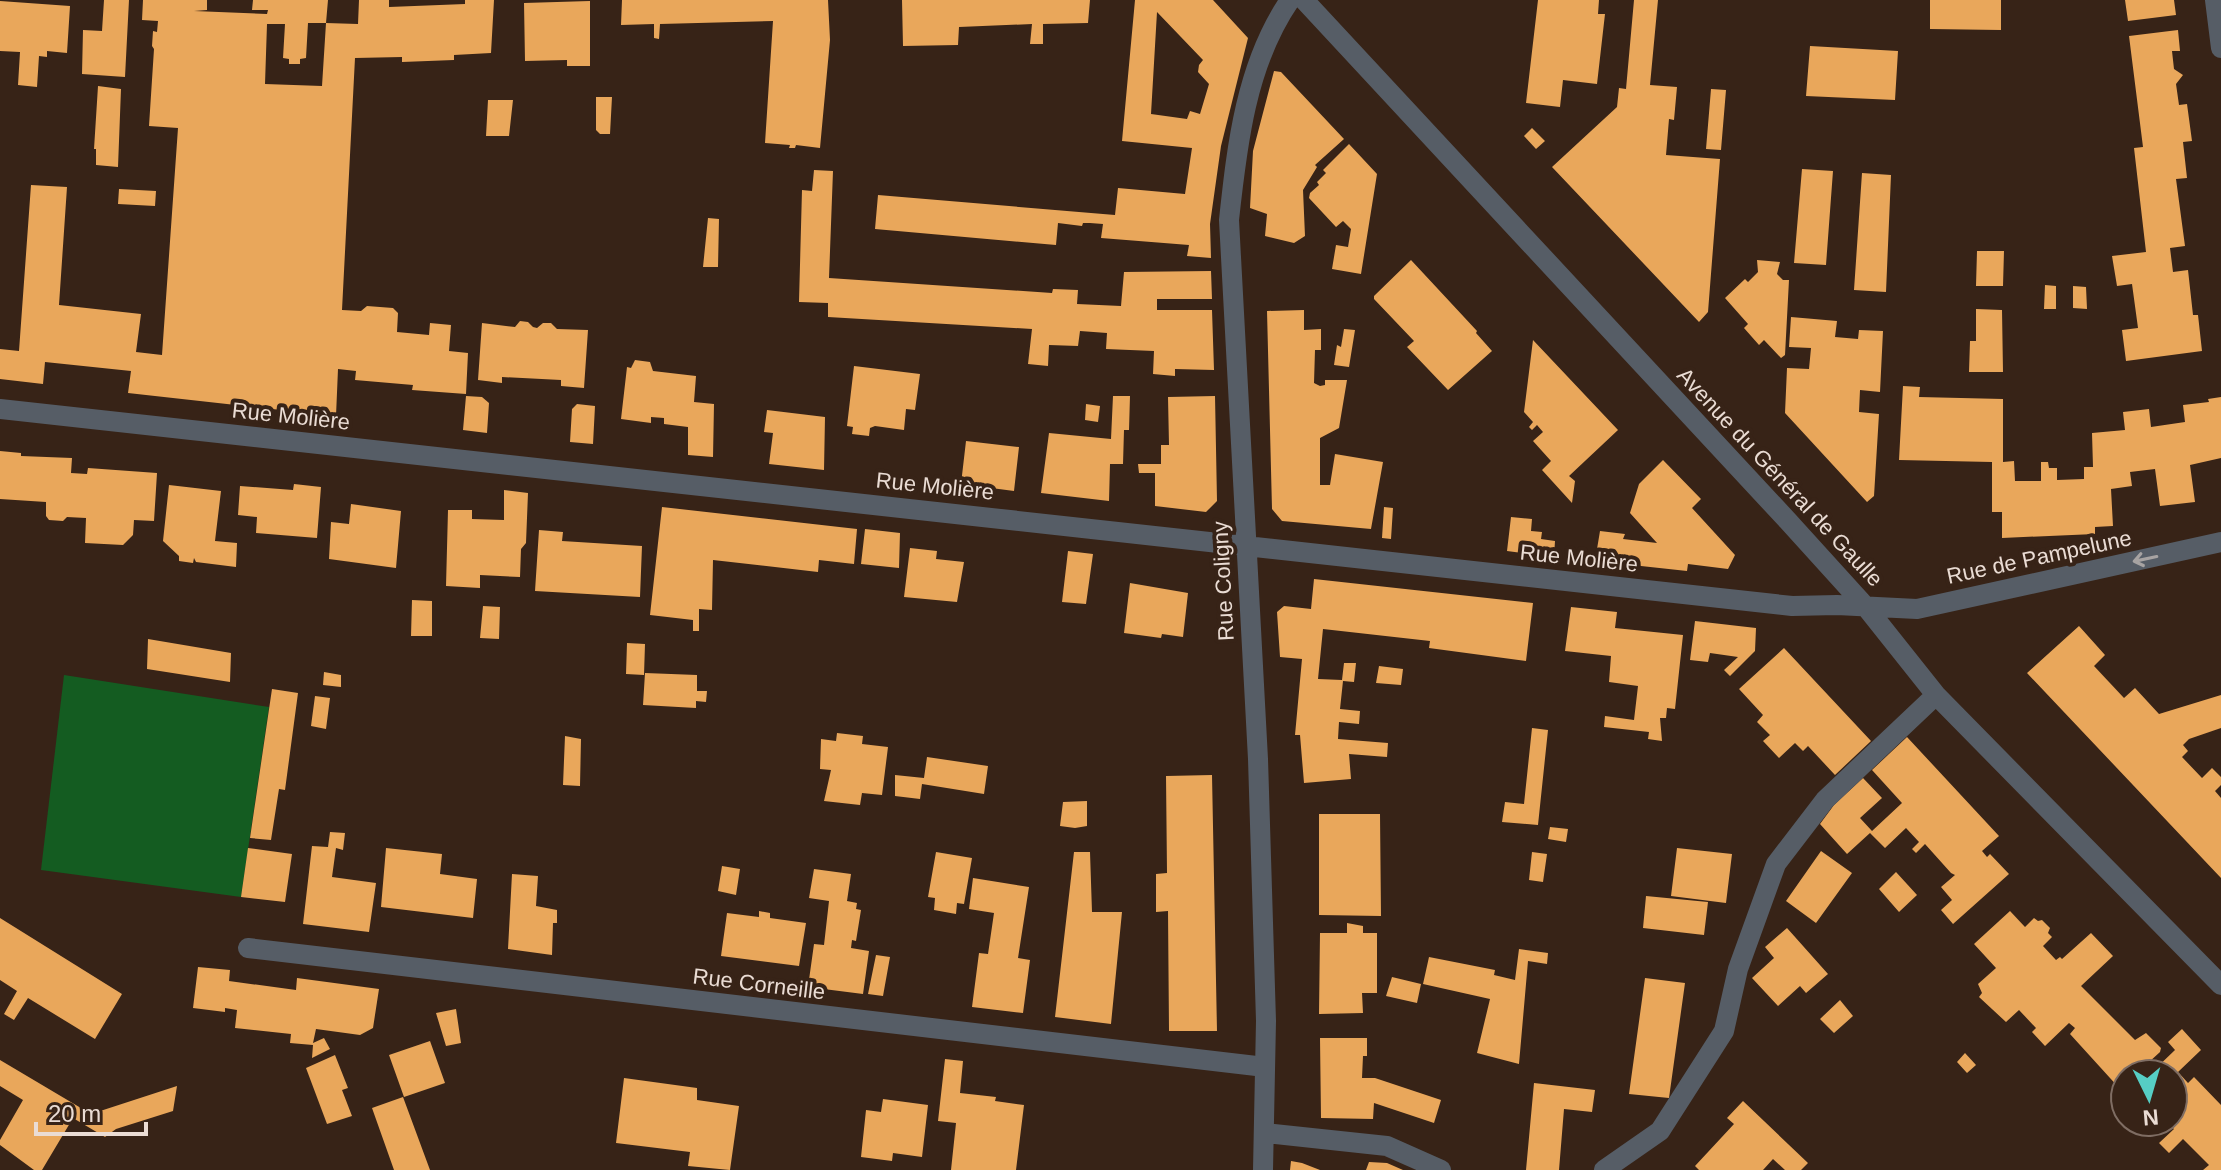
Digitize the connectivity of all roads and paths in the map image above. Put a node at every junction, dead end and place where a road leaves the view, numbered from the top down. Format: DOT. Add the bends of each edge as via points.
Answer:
graph roads {
  1 [pos="1290,0"];
  2 [pos="1304,0"];
  3 [pos="2215,0"];
  4 [pos="2221,48"];
  5 [pos="0,409"];
  6 [pos="2221,542"];
  7 [pos="1244,544"];
  8 [pos="1866,607"];
  9 [pos="1936,695"];
  10 [pos="248,948"];
  11 [pos="2221,985"];
  12 [pos="1265,1067"];
  13 [pos="1265,1133"];
  14 [pos="1263,1170"];
  15 [pos="1441,1170"];
  16 [pos="1604,1170"];
  1 -- 7 [label="street, Rue Coligny" via="1273,25 1253,79 1236,155 1229,220"];
  2 -- 8 [label="street, Avenue du Général de Gaulle"];
  3 -- 4 [label="street"];
  5 -- 7 [label="street, Rue Molière"];
  6 -- 8 [label="street, Rue de Pampelune, one-way" via="1917,609"];
  7 -- 8 [label="street, Rue Molière" via="1792,606"];
  7 -- 12 [label="street, Rue Coligny" via="1258,759"];
  8 -- 9 [label="street, Avenue du Général de Gaulle"];
  9 -- 11 [label="street, Avenue du Général de Gaulle"];
  9 -- 16 [label="street" via="1825,800 1776,864 1738,969 1724,1031 1660,1131"];
  10 -- 12 [label="street, Rue Corneille"];
  12 -- 13 [label="street, Rue Coligny"];
  13 -- 14 [label="street, Rue Coligny"];
  13 -- 15 [label="street" via="1387,1146"];
}
